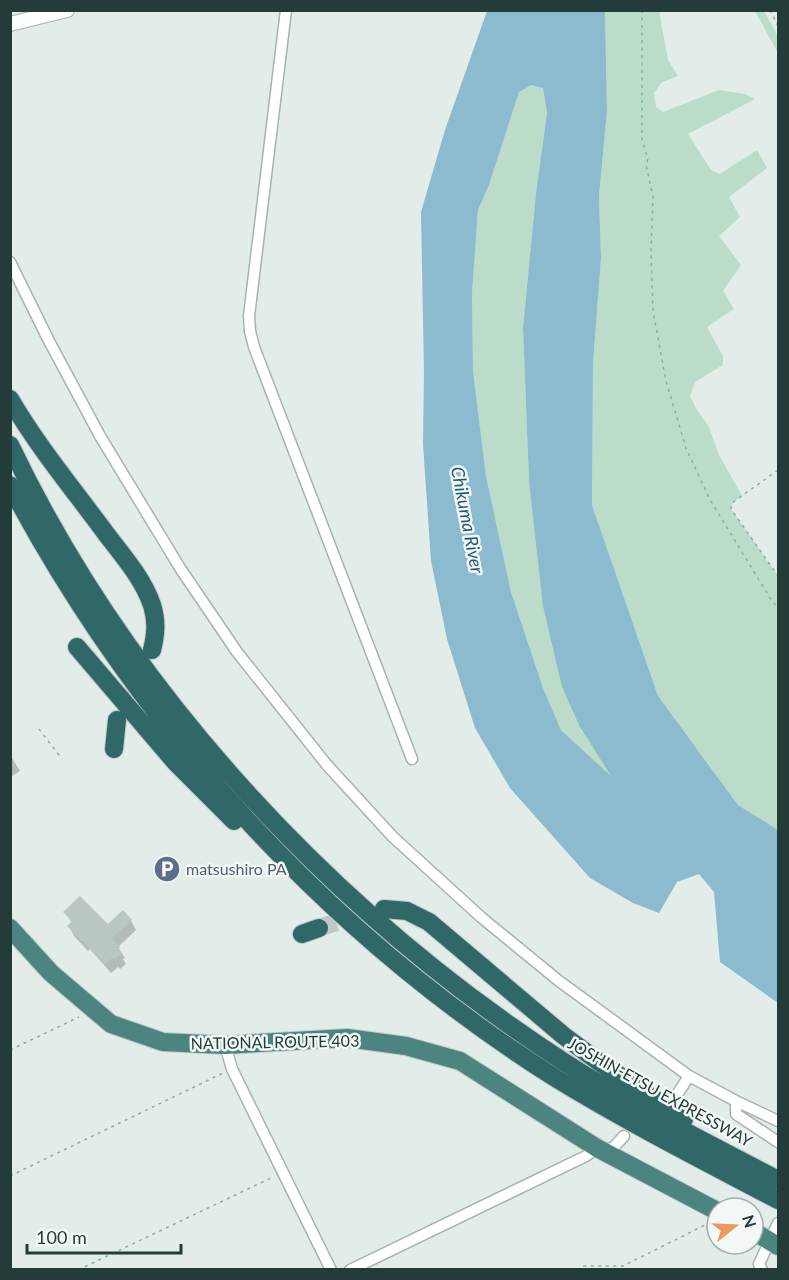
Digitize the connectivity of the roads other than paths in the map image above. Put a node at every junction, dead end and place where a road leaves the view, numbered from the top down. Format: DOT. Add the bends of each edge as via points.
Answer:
graph roads {
  1 [pos="67,10"];
  2 [pos="286,10"];
  3 [pos="10,24"];
  4 [pos="10,262"];
  5 [pos="10,399"];
  6 [pos="10,445"];
  7 [pos="10,485"];
  8 [pos="77,647"];
  9 [pos="152,650"];
  10 [pos="117,720"];
  11 [pos="114,749"];
  12 [pos="412,759"];
  13 [pos="384,909"];
  14 [pos="10,928"];
  15 [pos="375,944"];
  16 [pos="225,1045"];
  17 [pos="689,1076"];
  18 [pos="674,1101"];
  19 [pos="736,1101"];
  20 [pos="778,1121"];
  21 [pos="624,1136"];
  22 [pos="778,1142"];
  23 [pos="597,1148"];
  24 [pos="778,1173"];
  25 [pos="778,1180"];
  26 [pos="778,1200"];
  27 [pos="705,1205"];
  28 [pos="778,1223"];
  29 [pos="775,1243"];
  30 [pos="331,1269"];
  31 [pos="350,1269"];
  32 [pos="762,1269"];
  1 -- 3 [label="street"];
  2 -- 12 [label="street" via="250,332"];
  4 -- 17 [label="street" via="100,436 167,549 237,652 327,765 393,837 482,918 559,981"];
  5 -- 9 [label="highway" via="146,589 155,615"];
  6 -- 25 [label="highway, JOSHIN-ETSU EXPRESSWAY" via="99,601 160,688 226,770 336,884 429,965 547,1051 608,1089"];
  7 -- 15 [label="highway" via="86,613 179,741 281,856"];
  8 -- 15 [label="highway" via="218,806 309,891"];
  10 -- 11 [label="highway"];
  13 -- 24 [label="highway" via="407,911 429,922 599,1062 701,1129"];
  14 -- 16 [label="highway, NATIONAL ROUTE 403" via="51,973 111,1024 163,1042"];
  15 -- 26 [label="highway" via="462,1013 555,1078"];
  16 -- 23 [label="highway, NATIONAL ROUTE 403" via="347,1038 406,1046 460,1061"];
  16 -- 30 [label="street" via="232,1069"];
  17 -- 18 [label="street"];
  17 -- 19 [label="street"];
  19 -- 20 [label="street"];
  19 -- 22 [label="street" via="736,1114"];
  21 -- 23 [label="street" via="612,1149"];
  23 -- 27 [label="highway, NATIONAL ROUTE 403"];
  23 -- 31 [label="street"];
  28 -- 29 [label="street"];
  29 -- 32 [label="street" via="759,1264"];
}
